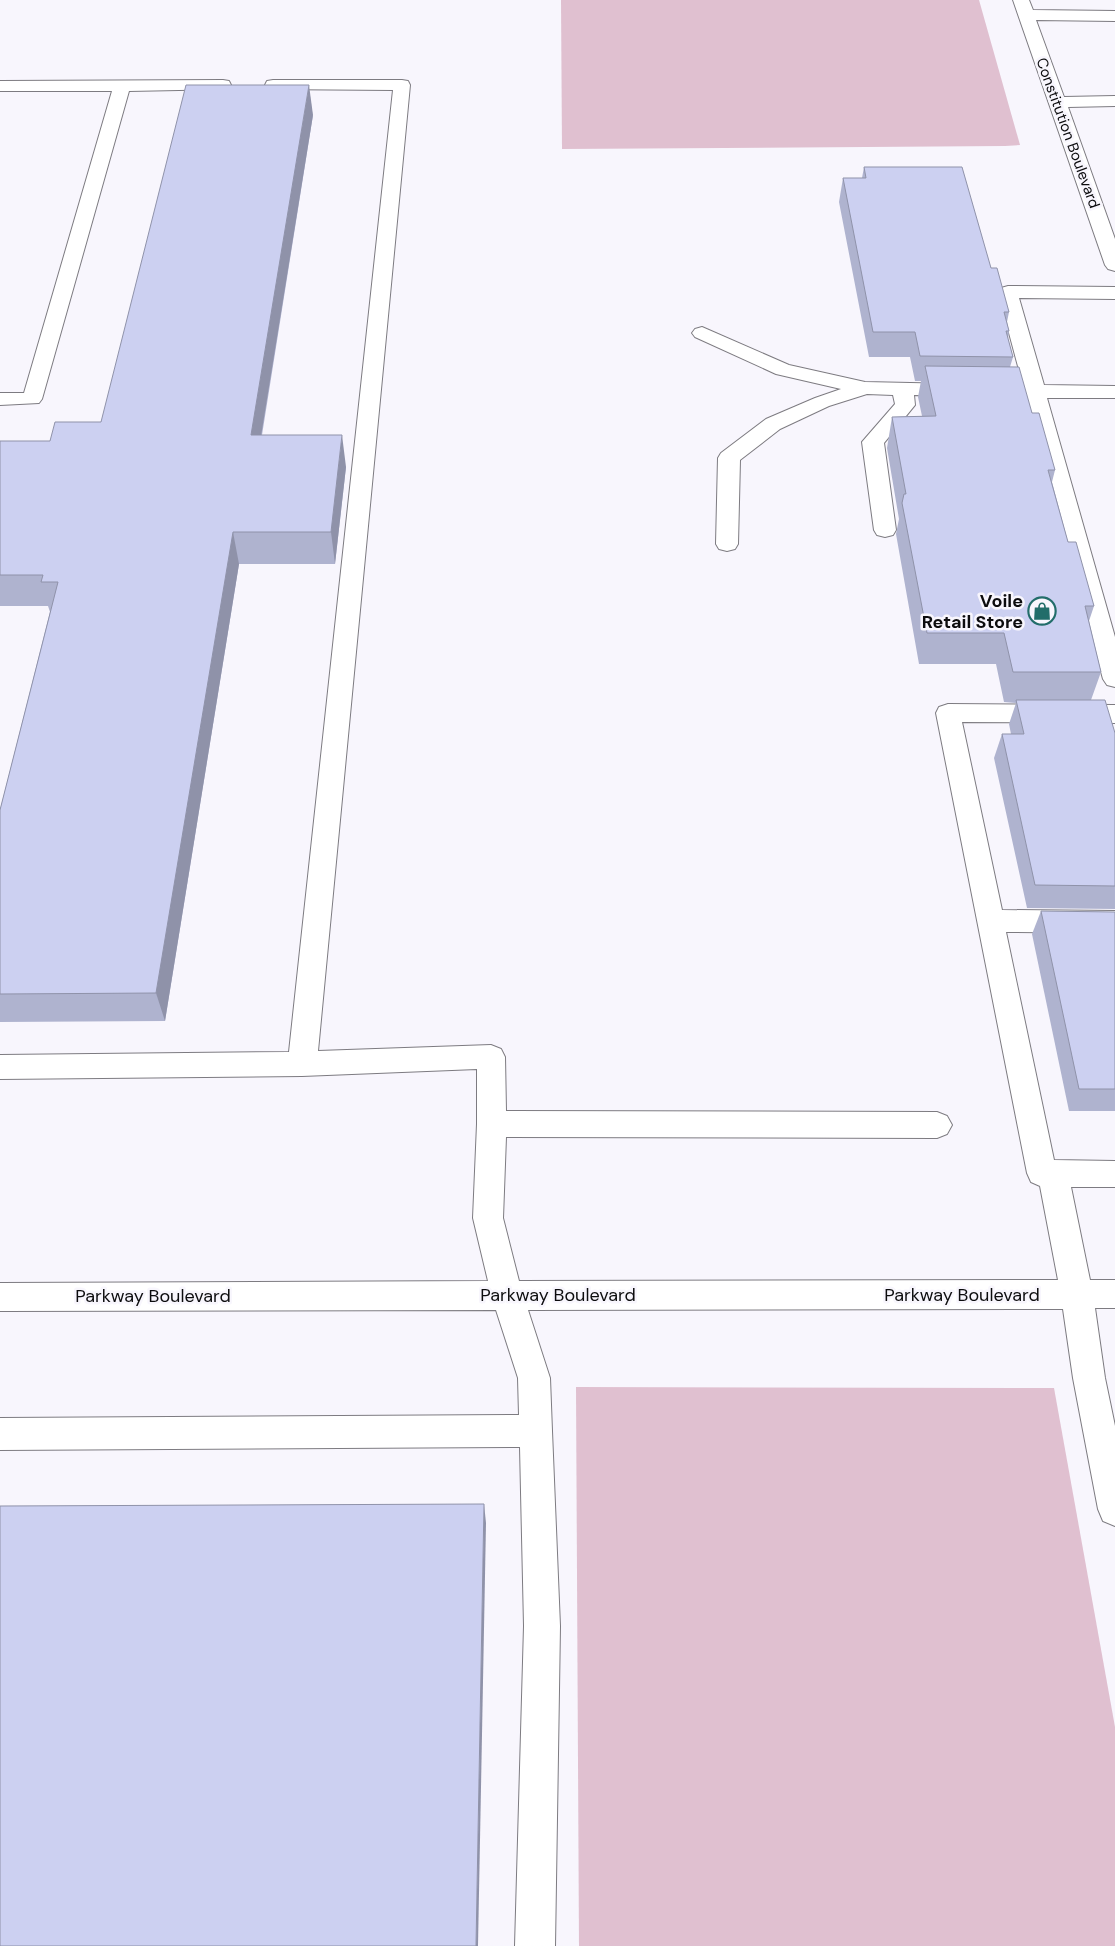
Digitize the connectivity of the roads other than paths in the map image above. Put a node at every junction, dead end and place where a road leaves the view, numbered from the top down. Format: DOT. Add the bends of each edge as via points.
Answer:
graph roads {
  1 [pos="1023,8"];
  2 [pos="1111,20"];
  3 [pos="0,86"];
  4 [pos="122,86"];
  5 [pos="1115,101"];
  6 [pos="1057,102"];
  7 [pos="1114,257"];
  8 [pos="1115,293"];
  9 [pos="702,333"];
  10 [pos="865,388"];
  11 [pos="903,389"];
  12 [pos="1035,391"];
  13 [pos="1115,392"];
  14 [pos="0,399"];
  15 [pos="885,530"];
  16 [pos="727,544"];
  17 [pos="1115,679"];
  18 [pos="1115,714"];
  19 [pos="991,921"];
  20 [pos="1115,922"];
  21 [pos="302,1064"];
  22 [pos="0,1067"];
  23 [pos="492,1124"];
  24 [pos="937,1125"];
  25 [pos="1053,1173"];
  26 [pos="1115,1174"];
  27 [pos="1115,1294"];
  28 [pos="507,1295"];
  29 [pos="1077,1295"];
  30 [pos="0,1297"];
  31 [pos="1105,1414"];
  32 [pos="536,1431"];
  33 [pos="0,1434"];
  34 [pos="1115,1509"];
  35 [pos="535,1946"];
  1 -- 2 [label="street"];
  1 -- 6 [label="street, Constitution Boulevard"];
  3 -- 4 [label="street"];
  4 -- 14 [label="street" via="32,399"];
  4 -- 21 [label="street" via="402,85"];
  5 -- 6 [label="street"];
  6 -- 7 [label="street, Constitution Boulevard"];
  8 -- 12 [label="street" via="1008,292"];
  9 -- 10 [label="street" via="783,370"];
  10 -- 11 [label="street"];
  10 -- 16 [label="street" via="772,424 729,458"];
  11 -- 12 [label="street"];
  11 -- 15 [label="street" via="905,405 873,442"];
  12 -- 13 [label="street"];
  12 -- 17 [label="street"];
  18 -- 19 [label="street" via="948,713"];
  19 -- 20 [label="street"];
  19 -- 25 [label="street" via="1042,1173"];
  21 -- 22 [label="street"];
  21 -- 23 [label="street" via="491,1057"];
  23 -- 24 [label="street"];
  23 -- 28 [label="street" via="488,1218"];
  25 -- 26 [label="street"];
  25 -- 29 [label="street"];
  27 -- 29 [label="street, Parkway Boulevard"];
  28 -- 29 [label="street, Parkway Boulevard"];
  28 -- 30 [label="street, Parkway Boulevard"];
  28 -- 32 [label="street" via="534,1378"];
  29 -- 31 [label="street" via="1088,1378"];
  31 -- 34 [label="street"];
  32 -- 33 [label="street"];
  32 -- 35 [label="street" via="542,1626"];
}
